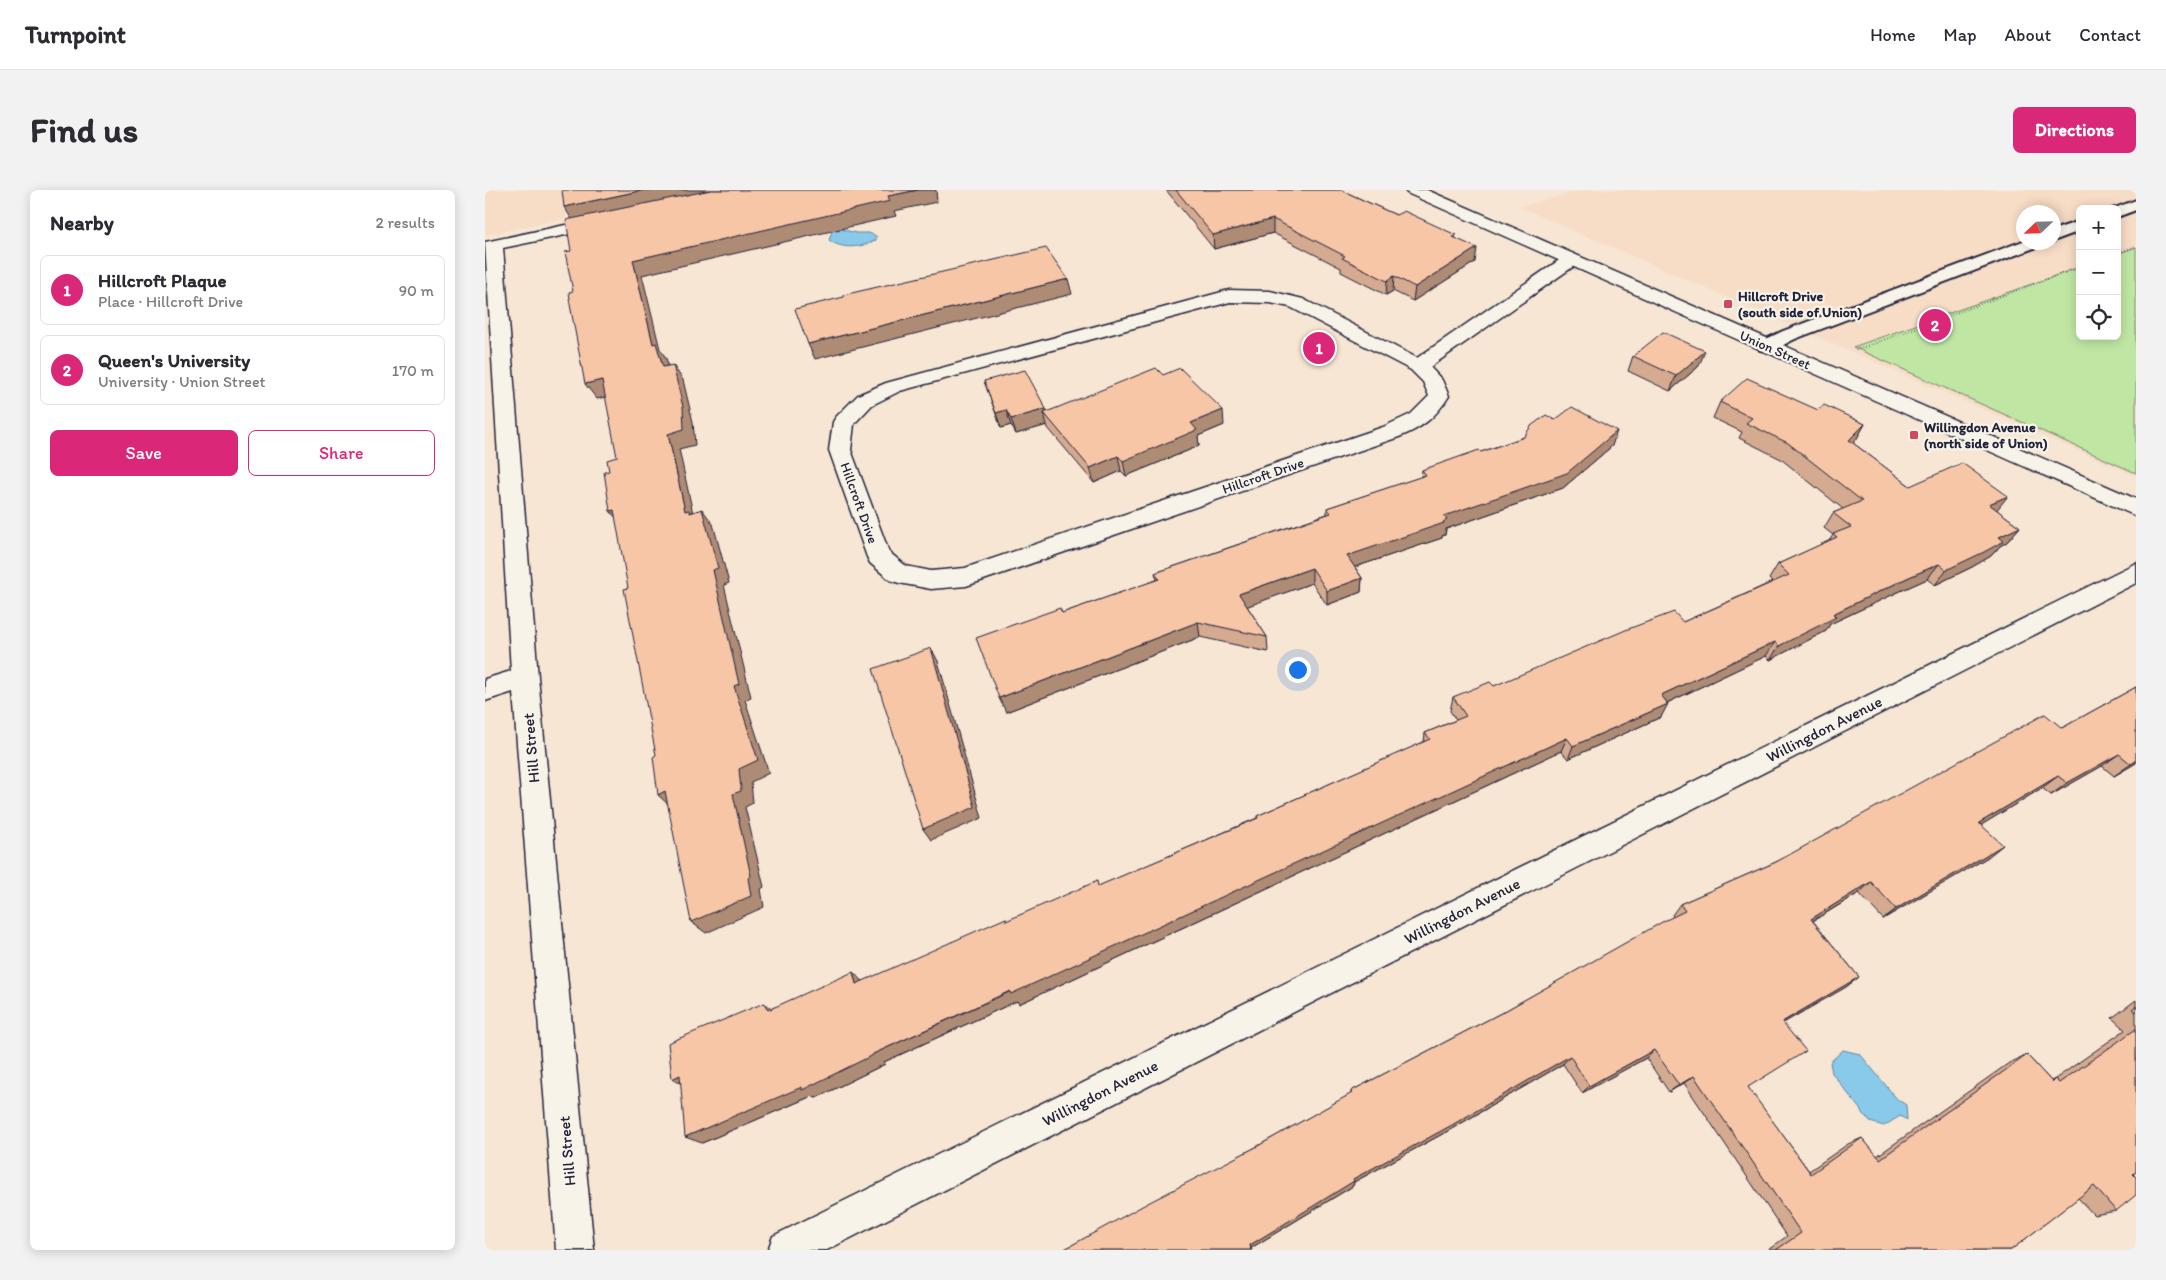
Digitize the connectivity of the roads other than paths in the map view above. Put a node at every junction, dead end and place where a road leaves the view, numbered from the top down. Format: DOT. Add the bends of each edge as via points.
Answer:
graph roads {
  1 [pos="1413,190"];
  2 [pos="2136,205"];
  3 [pos="2121,211"];
  4 [pos="620,219"];
  5 [pos="2076,227"];
  6 [pos="2061,233"];
  7 [pos="489,246"];
  8 [pos="2016,250"];
  9 [pos="1571,260"];
  10 [pos="1766,346"];
  11 [pos="1418,366"];
  12 [pos="2136,508"];
  13 [pos="2136,572"];
  14 [pos="525,677"];
  15 [pos="485,690"];
  16 [pos="575,1250"];
  17 [pos="787,1250"];
  1 -- 9 [label="street, Union Street"];
  2 -- 3 [label="lane"];
  4 -- 7 [label="street"];
  5 -- 6 [label="lane"];
  7 -- 14 [label="street, Hill Street"];
  8 -- 10 [label="lane"];
  9 -- 10 [label="street, Union Street"];
  9 -- 11 [label="street"];
  10 -- 12 [label="street, Union Street"];
  11 -- 11 [label="street, Hillcroft Drive" via="1432,380 1439,396 1431,409 1417,421 967,577 931,580 899,574 879,557 840,450 844,422 865,400 893,387 1229,296 1270,297 1296,303"];
  13 -- 17 [label="street, Willingdon Avenue"];
  14 -- 15 [label="street"];
  14 -- 16 [label="street, Hill Street"];
}
